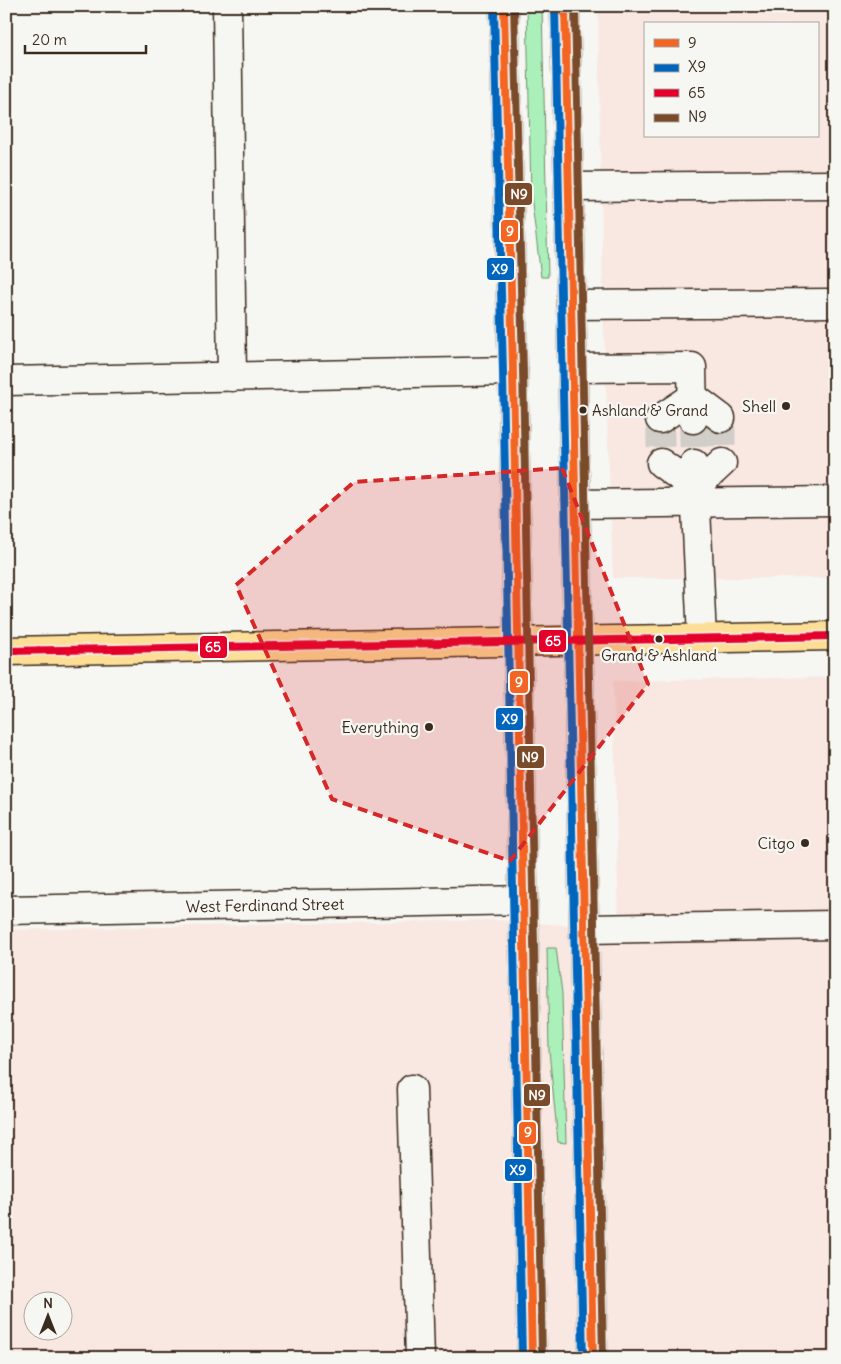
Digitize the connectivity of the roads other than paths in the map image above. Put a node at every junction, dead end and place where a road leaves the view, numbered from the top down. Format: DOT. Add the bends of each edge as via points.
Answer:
graph roads {
  1 [pos="227,6"];
  2 [pos="504,6"];
  3 [pos="565,6"];
  4 [pos="835,185"];
  5 [pos="569,187"];
  6 [pos="835,302"];
  7 [pos="571,304"];
  8 [pos="573,368"];
  9 [pos="513,371"];
  10 [pos="232,377"];
  11 [pos="6,381"];
  12 [pos="693,408"];
  13 [pos="721,418"];
  14 [pos="660,419"];
  15 [pos="661,463"];
  16 [pos="722,463"];
  17 [pos="695,485"];
  18 [pos="835,501"];
  19 [pos="576,504"];
  20 [pos="835,636"];
  21 [pos="702,639"];
  22 [pos="579,641"];
  23 [pos="518,642"];
  24 [pos="6,651"];
  25 [pos="523,900"];
  26 [pos="6,910"];
  27 [pos="835,925"];
  28 [pos="585,928"];
  29 [pos="412,1089"];
  30 [pos="420,1358"];
  31 [pos="532,1358"];
  32 [pos="593,1358"];
  1 -- 10 [label="lane"];
  2 -- 9 [label="main road"];
  3 -- 5 [label="main road"];
  4 -- 5 [label="lane"];
  5 -- 7 [label="main road"];
  6 -- 7 [label="lane"];
  7 -- 8 [label="main road"];
  8 -- 12 [label="lane" via="692,367"];
  8 -- 19 [label="main road"];
  9 -- 10 [label="lane"];
  9 -- 23 [label="main road"];
  10 -- 11 [label="lane"];
  12 -- 13 [label="lane"];
  12 -- 14 [label="lane"];
  15 -- 17 [label="lane"];
  16 -- 17 [label="lane"];
  17 -- 18 [label="lane"];
  17 -- 19 [label="lane"];
  17 -- 21 [label="lane"];
  19 -- 22 [label="main road"];
  20 -- 21 [label="main road"];
  21 -- 22 [label="main road"];
  22 -- 23 [label="main road"];
  22 -- 28 [label="main road"];
  23 -- 24 [label="main road"];
  23 -- 25 [label="main road"];
  25 -- 26 [label="lane, West Ferdinand Street"];
  25 -- 31 [label="main road"];
  27 -- 28 [label="lane"];
  28 -- 32 [label="main road"];
  29 -- 30 [label="lane"];
}
